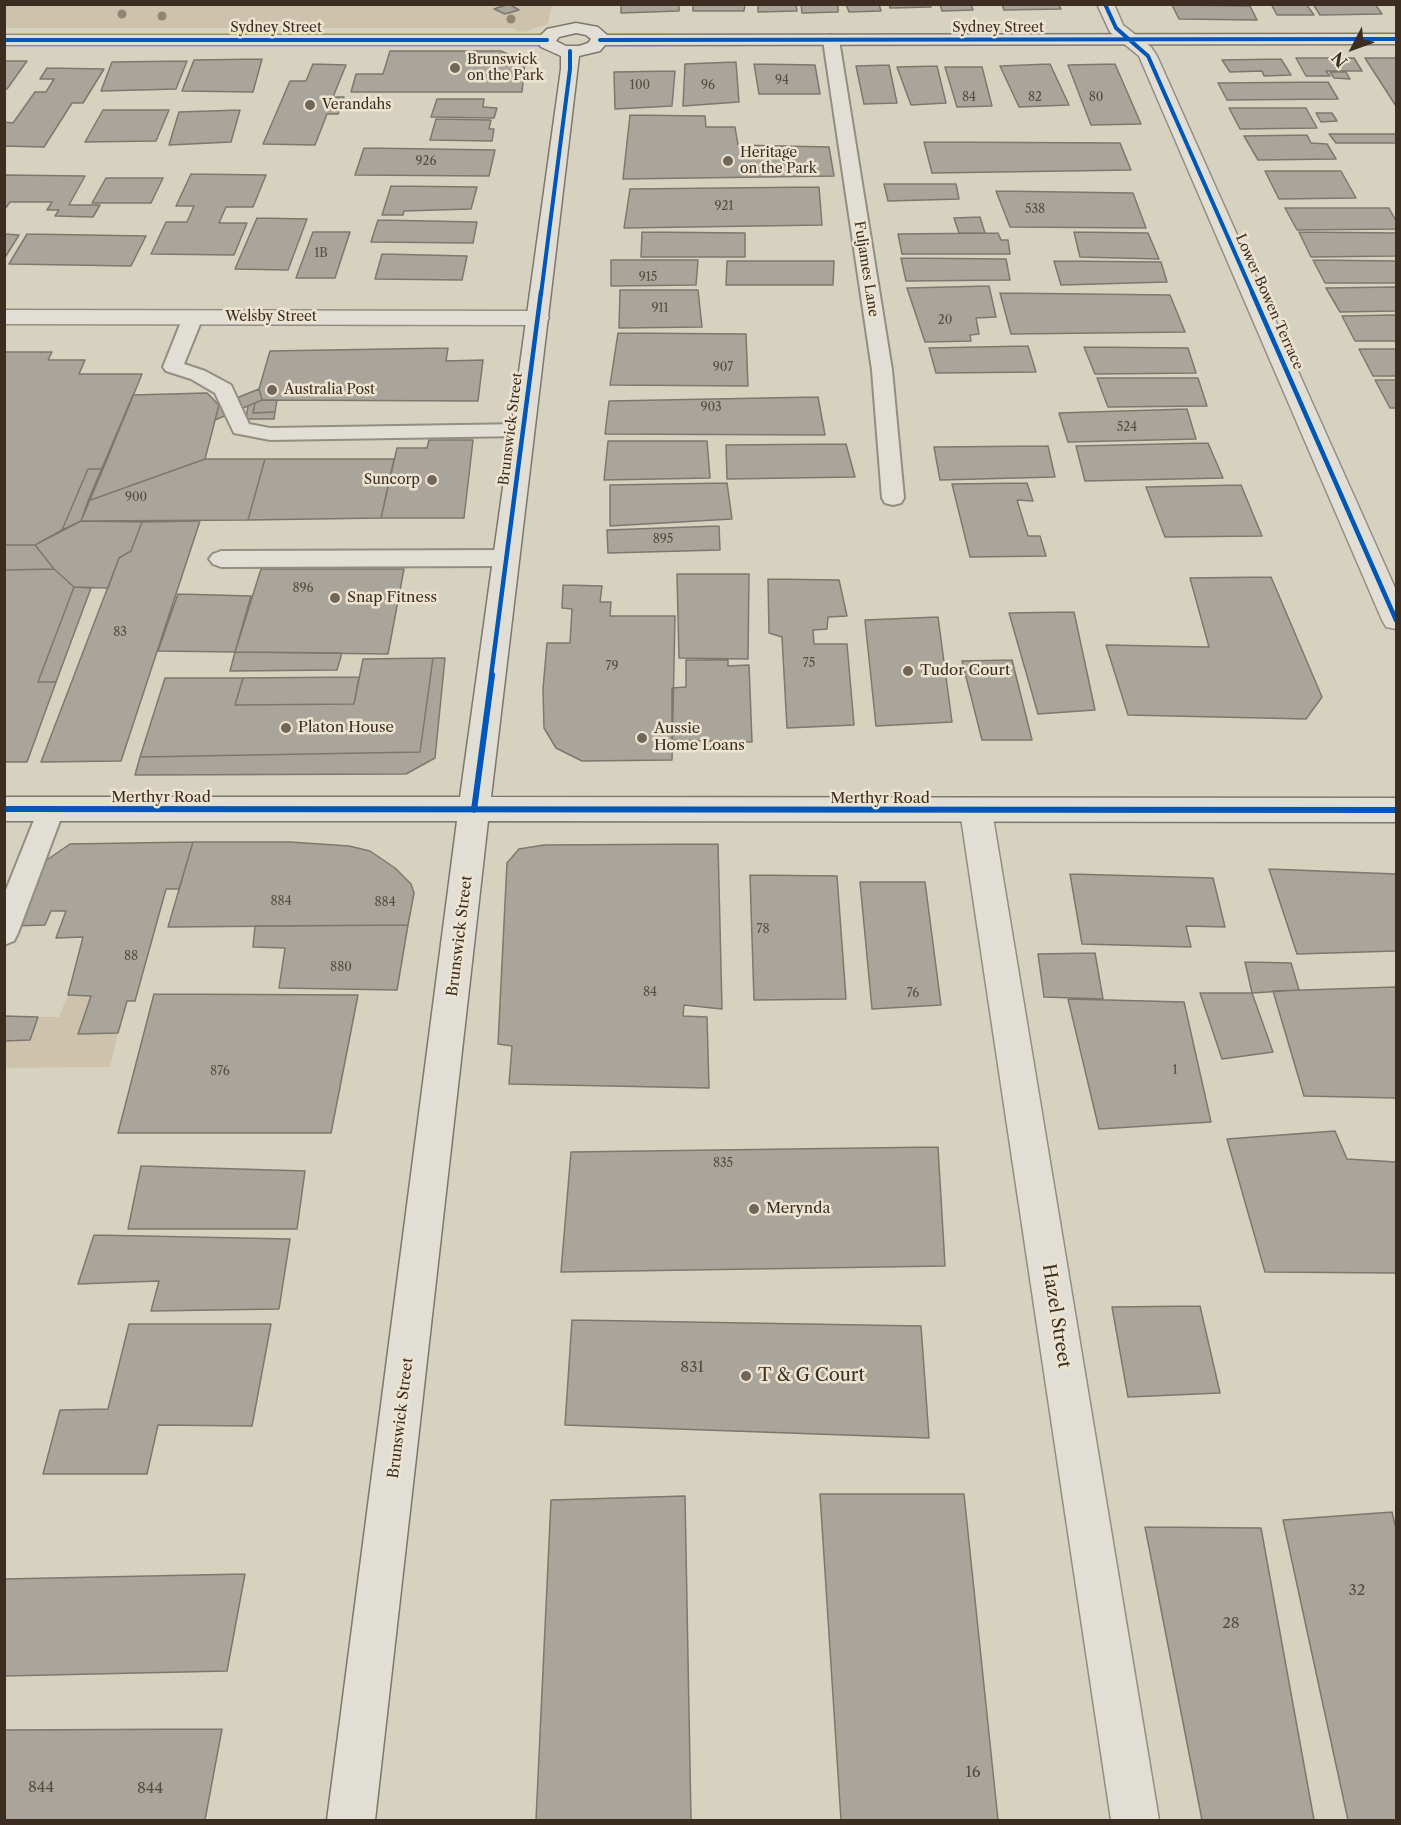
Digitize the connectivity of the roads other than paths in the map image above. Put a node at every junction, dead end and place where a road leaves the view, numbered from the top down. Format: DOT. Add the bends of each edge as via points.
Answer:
graph roads {
  1 [pos="1105,4"];
  2 [pos="574,31"];
  3 [pos="1131,39"];
  4 [pos="1396,39"];
  5 [pos="4,40"];
  6 [pos="831,40"];
  7 [pos="4,317"];
  8 [pos="193,317"];
  9 [pos="538,318"];
  10 [pos="524,430"];
  11 [pos="893,498"];
  12 [pos="221,558"];
  13 [pos="507,558"];
  14 [pos="1396,620"];
  15 [pos="4,809"];
  16 [pos="51,810"];
  17 [pos="474,810"];
  18 [pos="1396,810"];
  19 [pos="976,811"];
  20 [pos="4,933"];
  21 [pos="351,1821"];
  22 [pos="1135,1821"];
  1 -- 3 [label="street, Lower Bowen Terrace" via="1116,28"];
  2 -- 5 [label="street, Sydney Street" via="555,49 547,40"];
  2 -- 6 [label="street, Sydney Street" via="594,47 600,40"];
  2 -- 9 [label="street, Brunswick Street"];
  3 -- 4 [label="street, Sydney Street"];
  3 -- 6 [label="street, Sydney Street"];
  3 -- 14 [label="street, Lower Bowen Terrace" via="1148,56"];
  6 -- 11 [label="lane, Fuljames Lane" via="882,370"];
  7 -- 8 [label="street, Welsby Street"];
  8 -- 9 [label="street, Welsby Street"];
  8 -- 10 [label="lane" via="171,375 198,375 224,389 241,429 270,434"];
  9 -- 10 [label="street, Brunswick Street"];
  10 -- 13 [label="street, Brunswick Street"];
  12 -- 13 [label="lane"];
  13 -- 17 [label="street, Brunswick Street"];
  15 -- 16 [label="street, Merthyr Road"];
  16 -- 17 [label="street, Merthyr Road"];
  16 -- 20 [label="lane"];
  17 -- 19 [label="street, Merthyr Road"];
  17 -- 21 [label="street, Brunswick Street"];
  18 -- 19 [label="street, Merthyr Road"];
  19 -- 22 [label="street, Hazel Street"];
}
